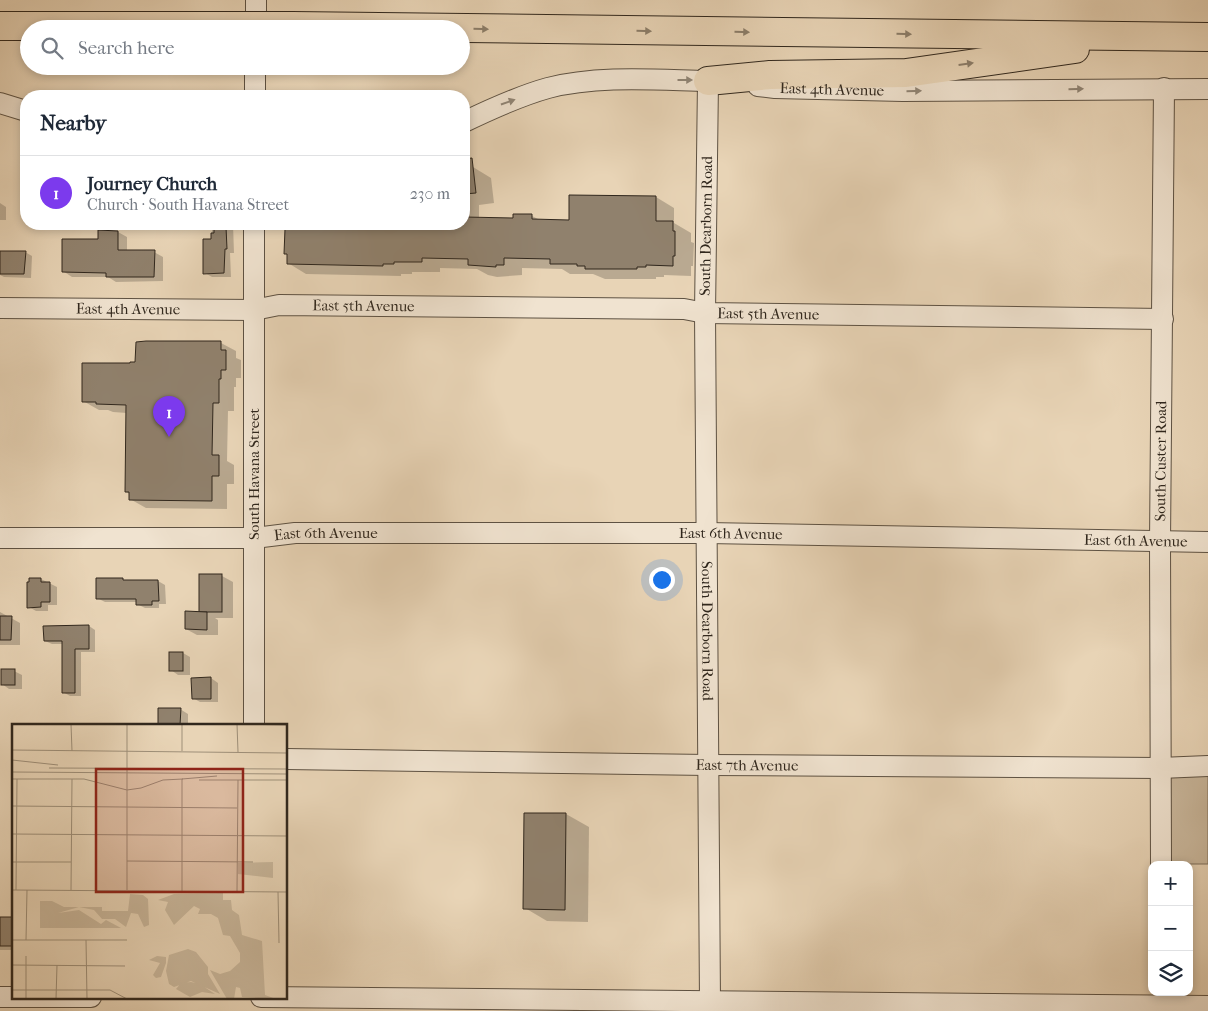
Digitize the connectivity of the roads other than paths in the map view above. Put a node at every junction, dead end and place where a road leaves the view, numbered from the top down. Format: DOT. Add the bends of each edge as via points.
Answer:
graph roads {
  1 [pos="256,0"];
  2 [pos="256,20"];
  3 [pos="0,26"];
  4 [pos="20,26"];
  5 [pos="470,28"];
  6 [pos="1208,36"];
  7 [pos="1165,37"];
  8 [pos="255,75"];
  9 [pos="708,80"];
  10 [pos="1164,88"];
  11 [pos="1208,89"];
  12 [pos="255,90"];
  13 [pos="0,102"];
  14 [pos="20,110"];
  15 [pos="470,119"];
  16 [pos="254,230"];
  17 [pos="0,308"];
  18 [pos="254,310"];
  19 [pos="705,313"];
  20 [pos="1163,319"];
  21 [pos="707,533"];
  22 [pos="0,538"];
  23 [pos="254,538"];
  24 [pos="1160,542"];
  25 [pos="1208,542"];
  26 [pos="254,724"];
  27 [pos="288,759"];
  28 [pos="708,765"];
  29 [pos="1208,766"];
  30 [pos="1160,768"];
  31 [pos="1161,861"];
  32 [pos="288,997"];
  33 [pos="1161,999"];
  34 [pos="710,1002"];
  35 [pos="1208,1006"];
  1 -- 2 [label="street"];
  3 -- 4 [label="highway, one-way, bridge"];
  5 -- 7 [label="highway, one-way, bridge"];
  6 -- 7 [label="highway"];
  9 -- 7 [label="highway, one-way" via="770,74 906,73"];
  8 -- 12 [label="street"];
  9 -- 10 [label="street, East 4th Avenue, one-way" via="775,88 904,91"];
  15 -- 9 [label="street, East 4th Avenue, one-way" via="549,88 588,81"];
  9 -- 19 [label="street, South Dearborn Road"];
  10 -- 11 [label="street, East 4th Avenue"];
  10 -- 20 [label="street, South Custer Road"];
  13 -- 14 [label="street"];
  16 -- 18 [label="street, South Havana Street"];
  17 -- 18 [label="street, East 4th Avenue"];
  18 -- 19 [label="street, East 5th Avenue" via="280,305 684,309"];
  18 -- 23 [label="street, South Havana Street"];
  19 -- 20 [label="street, East 5th Avenue"];
  19 -- 21 [label="street, South Dearborn Road"];
  20 -- 24 [label="street, South Custer Road"];
  21 -- 23 [label="street, East 6th Avenue" via="295,533"];
  21 -- 24 [label="street, East 6th Avenue"];
  21 -- 28 [label="street, South Dearborn Road"];
  22 -- 23 [label="street"];
  23 -- 26 [label="street, South Havana Street"];
  24 -- 25 [label="street, East 6th Avenue"];
  24 -- 30 [label="street, South Custer Road"];
  27 -- 28 [label="street, East 7th Avenue"];
  28 -- 30 [label="street, East 7th Avenue"];
  28 -- 34 [label="street, South Dearborn Road"];
  29 -- 30 [label="street, East 7th Avenue"];
  30 -- 31 [label="street, South Custer Road"];
  32 -- 34 [label="street"];
  33 -- 34 [label="street"];
  33 -- 35 [label="street"];
}
